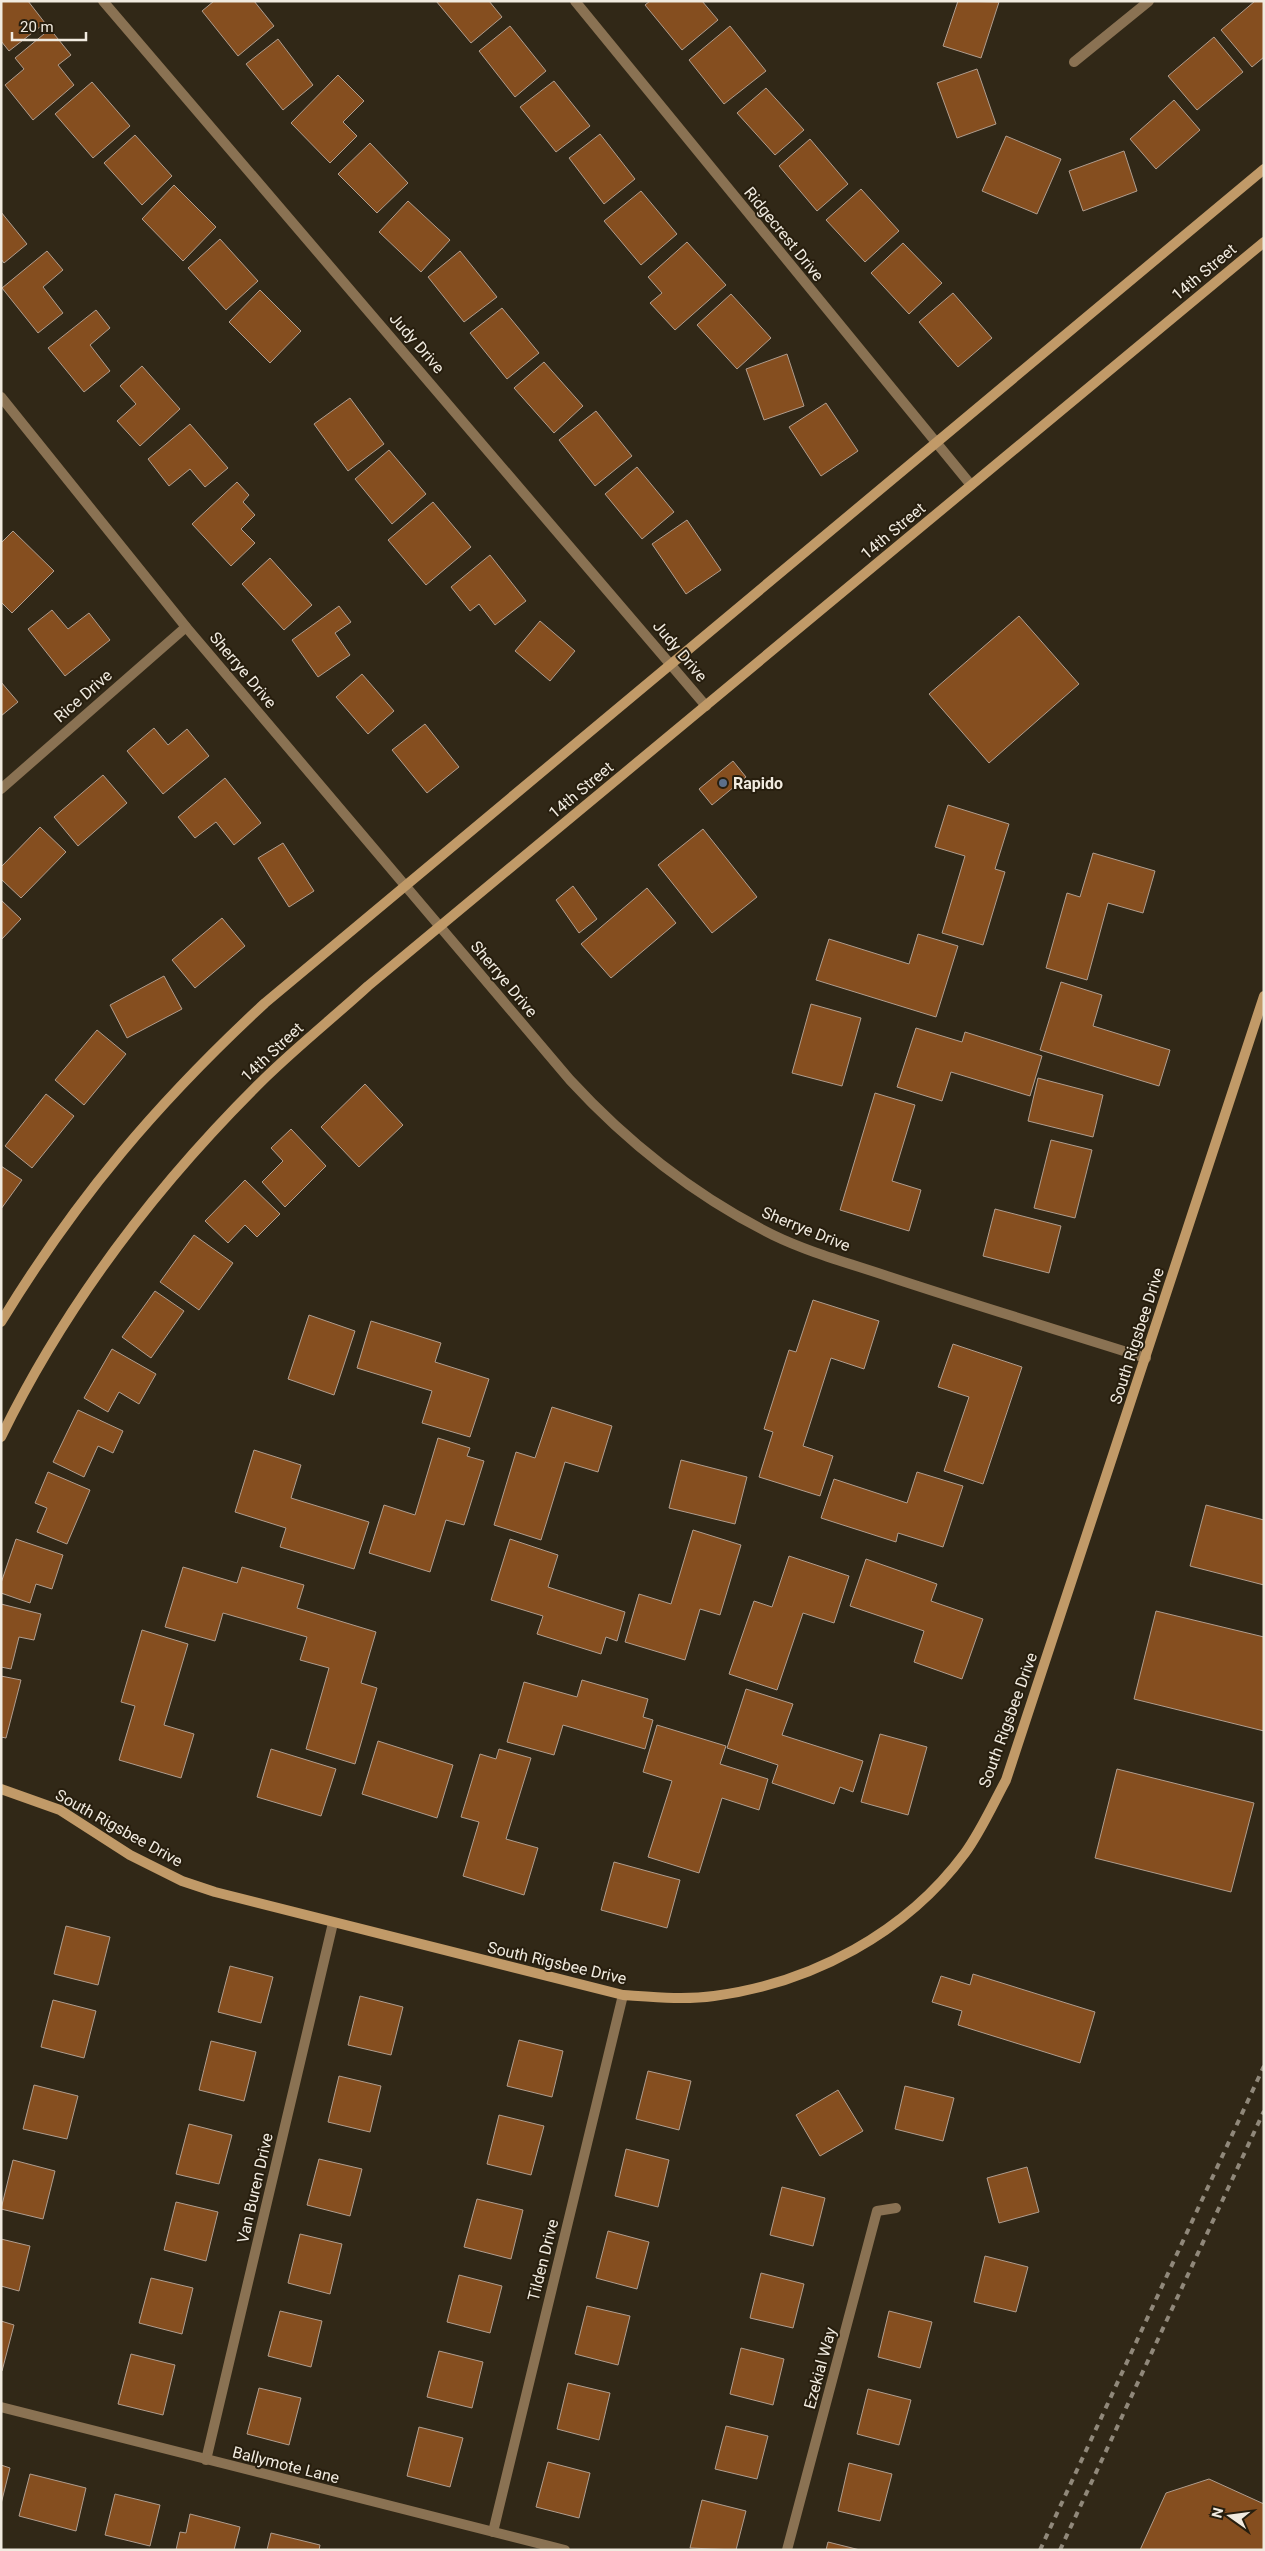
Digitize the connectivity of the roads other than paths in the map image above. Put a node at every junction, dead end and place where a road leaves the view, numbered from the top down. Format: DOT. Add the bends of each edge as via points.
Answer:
graph roads {
  1 [pos="104,1"];
  2 [pos="575,1"];
  3 [pos="1149,1"];
  4 [pos="1074,62"];
  5 [pos="1264,169"];
  6 [pos="1264,242"];
  7 [pos="1,397"];
  8 [pos="935,444"];
  9 [pos="971,486"];
  10 [pos="186,626"];
  11 [pos="672,663"];
  12 [pos="706,706"];
  13 [pos="1,789"];
  14 [pos="406,886"];
  15 [pos="440,927"];
  16 [pos="1264,996"];
  17 [pos="1,1322"];
  18 [pos="1146,1358"];
  19 [pos="1,1437"];
  20 [pos="1,1789"];
  21 [pos="332,1924"];
  22 [pos="623,1995"];
  23 [pos="896,2208"];
  24 [pos="1,2407"];
  25 [pos="206,2460"];
  26 [pos="493,2532"];
  27 [pos="565,2550"];
  28 [pos="787,2550"];
  1 -- 11 [label="street, Judy Drive"];
  2 -- 8 [label="street, Ridgecrest Drive"];
  3 -- 4 [label="street"];
  5 -- 8 [label="main road"];
  6 -- 9 [label="main road, 14th Street"];
  7 -- 10 [label="street, Sherrye Drive"];
  8 -- 9 [label="street, Ridgecrest Drive"];
  8 -- 11 [label="main road"];
  9 -- 12 [label="main road, 14th Street"];
  10 -- 13 [label="street, Rice Drive"];
  10 -- 14 [label="street, Sherrye Drive"];
  11 -- 12 [label="street, Judy Drive"];
  11 -- 14 [label="main road"];
  12 -- 15 [label="main road, 14th Street"];
  14 -- 15 [label="street, Sherrye Drive"];
  14 -- 17 [label="main road" via="265,1003 168,1097 110,1164 65,1223"];
  15 -- 18 [label="street, Sherrye Drive" via="605,1118 640,1148 724,1208 774,1235 817,1252"];
  15 -- 19 [label="main road, 14th Street" via="267,1076 174,1176 80,1297 31,1378"];
  16 -- 18 [label="main road, South Rigsbee Drive"];
  18 -- 22 [label="main road, South Rigsbee Drive" via="1006,1780 960,1859 940,1884 869,1942 817,1968 756,1988 713,1996"];
  20 -- 21 [label="main road, South Rigsbee Drive" via="60,1810 130,1855 182,1881"];
  21 -- 22 [label="main road, South Rigsbee Drive"];
  21 -- 25 [label="street, Van Buren Drive"];
  22 -- 26 [label="street, Tilden Drive"];
  23 -- 28 [label="street, Ezekial Way" via="877,2211"];
  24 -- 25 [label="street, Ballymote Lane"];
  25 -- 26 [label="street, Ballymote Lane"];
  26 -- 27 [label="street, Ballymote Lane"];
}
